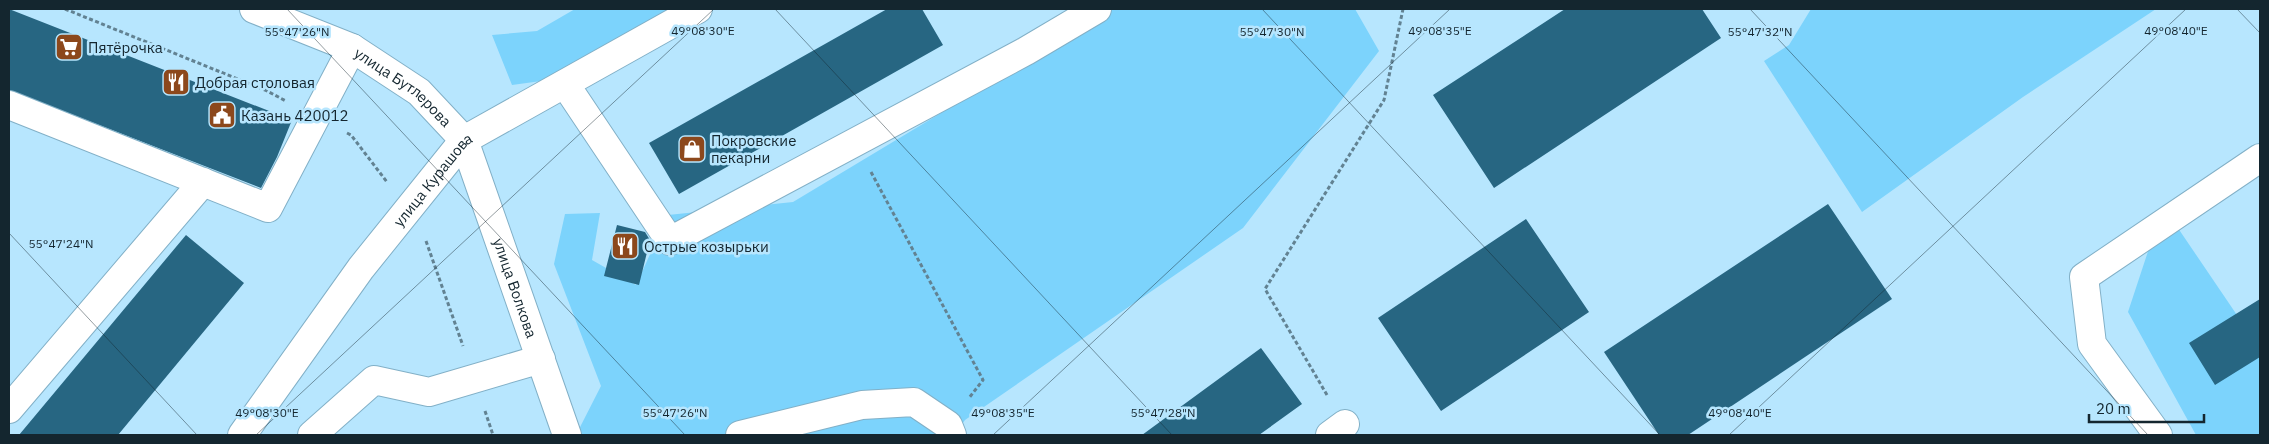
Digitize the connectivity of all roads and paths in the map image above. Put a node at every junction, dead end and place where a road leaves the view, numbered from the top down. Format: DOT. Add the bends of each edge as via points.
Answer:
graph roads {
  1 [pos="254,9"];
  2 [pos="698,9"];
  3 [pos="1097,9"];
  4 [pos="1403,9"];
  5 [pos="352,48"];
  6 [pos="565,84"];
  7 [pos="9,105"];
  8 [pos="464,140"];
  9 [pos="855,143"];
  10 [pos="2260,158"];
  11 [pos="203,182"];
  12 [pos="540,359"];
  13 [pos="9,409"];
  14 [pos="950,430"];
  15 [pos="1337,430"];
  16 [pos="242,435"];
  17 [pos="312,435"];
  18 [pos="567,435"];
  19 [pos="740,435"];
  20 [pos="2158,435"];
  1 -- 5 [label="main road, улица Бутлерова"];
  2 -- 6 [label="main road, улица Курашова"];
  3 -- 9 [label="main road"];
  4 -- 15 [label="path" via="1384,100 1265,289"];
  5 -- 8 [label="main road, улица Бутлерова" via="419,92"];
  5 -- 11 [label="main road" via="268,208"];
  6 -- 8 [label="main road, улица Курашова"];
  6 -- 9 [label="main road" via="670,240"];
  7 -- 11 [label="main road"];
  8 -- 12 [label="main road, улица Волкова"];
  8 -- 16 [label="main road, улица Курашова" via="361,268"];
  9 -- 14 [label="path" via="983,380"];
  10 -- 20 [label="main road" via="2084,277 2092,344"];
  11 -- 13 [label="main road"];
  12 -- 17 [label="main road" via="429,392 374,380"];
  12 -- 18 [label="main road, улица Волкова"];
  14 -- 19 [label="main road" via="914,402 862,405"];
}
